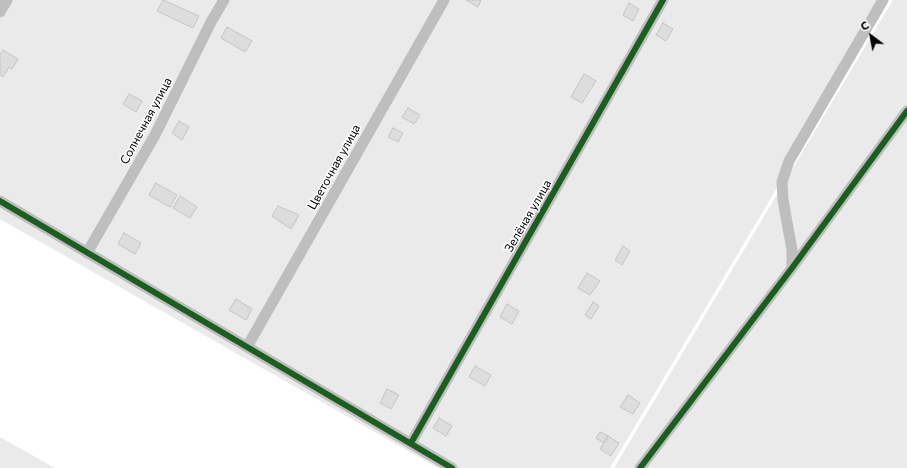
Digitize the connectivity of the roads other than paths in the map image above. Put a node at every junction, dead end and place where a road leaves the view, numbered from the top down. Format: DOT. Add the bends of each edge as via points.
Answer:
graph roads {
  1 [pos="6,0"];
  2 [pos="224,0"];
  3 [pos="444,0"];
  4 [pos="663,0"];
  5 [pos="883,0"];
  6 [pos="0,12"];
  7 [pos="907,111"];
  8 [pos="0,202"];
  9 [pos="87,254"];
  10 [pos="792,268"];
  11 [pos="247,347"];
  12 [pos="411,443"];
  13 [pos="452,468"];
  14 [pos="640,468"];
  1 -- 6 [label="street"];
  2 -- 9 [label="street, Солнечная улица" via="155,135"];
  3 -- 11 [label="street, Цветочная улица"];
  4 -- 12 [label="street, Зелёная улица"];
  5 -- 10 [label="street" via="789,161 782,182 792,250"];
  7 -- 10 [label="street"];
  8 -- 9 [label="street"];
  9 -- 11 [label="street"];
  10 -- 14 [label="street"];
  11 -- 12 [label="street"];
  12 -- 13 [label="street"];
}
